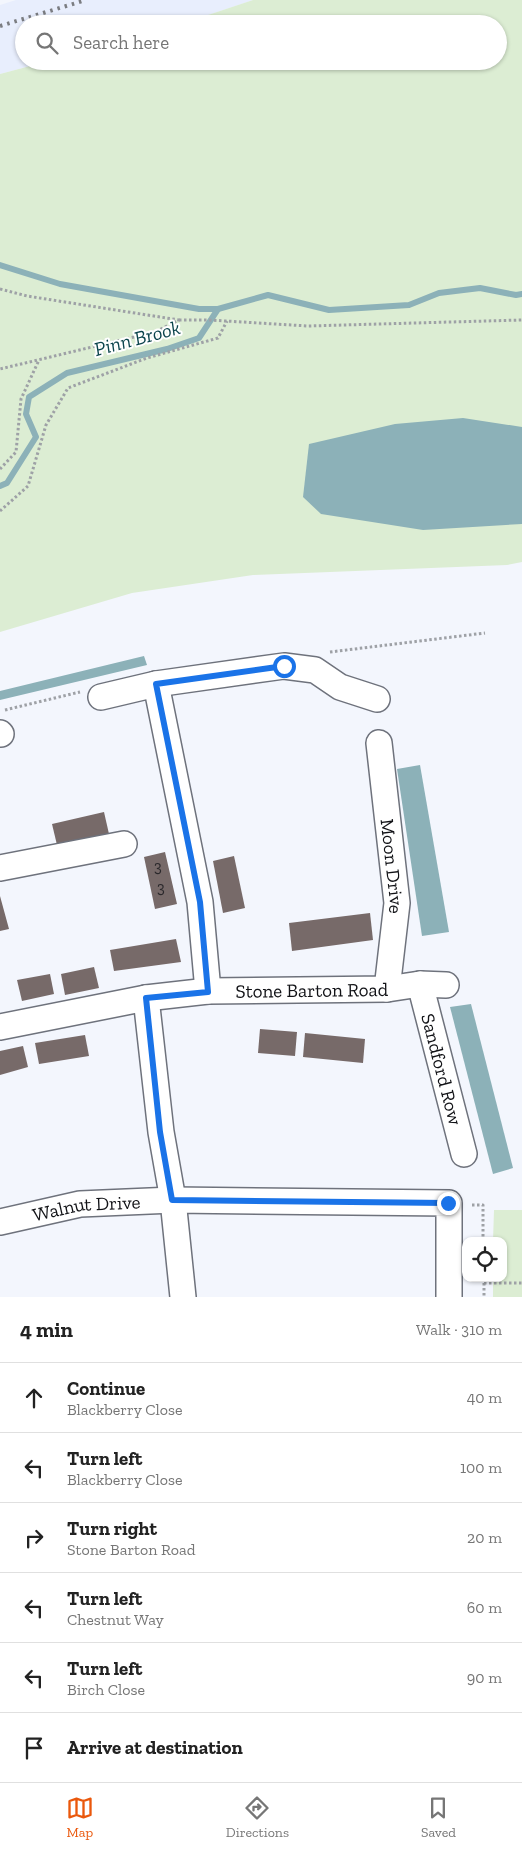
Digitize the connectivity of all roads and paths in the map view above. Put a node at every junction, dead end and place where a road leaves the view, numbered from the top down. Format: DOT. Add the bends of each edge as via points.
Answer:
graph roads {
  1 [pos="0,288"];
  2 [pos="179,320"];
  3 [pos="522,320"];
  4 [pos="228,321"];
  5 [pos="39,359"];
  6 [pos="0,369"];
  7 [pos="0,469"];
  8 [pos="0,511"];
  9 [pos="156,684"];
  10 [pos="102,697"];
  11 [pos="377,699"];
  12 [pos="379,743"];
  13 [pos="124,844"];
  14 [pos="0,868"];
  15 [pos="420,984"];
  16 [pos="446,985"];
  17 [pos="387,989"];
  18 [pos="208,992"];
  19 [pos="146,998"];
  20 [pos="0,1026"];
  21 [pos="464,1154"];
  22 [pos="172,1200"];
  23 [pos="448,1203"];
  24 [pos="0,1222"];
  25 [pos="484,1237"];
  26 [pos="484,1282"];
  27 [pos="507,1282"];
  28 [pos="522,1283"];
  29 [pos="183,1297"];
  30 [pos="449,1297"];
  31 [pos="484,1297"];
  1 -- 2 [label="path" via="27,296"];
  2 -- 4 [label="path"];
  2 -- 5 [label="path" via="155,332"];
  3 -- 4 [label="path" via="308,326"];
  4 -- 8 [label="path" via="218,338 147,358 68,388 46,424 28,486"];
  5 -- 6 [label="path"];
  5 -- 7 [label="path" via="21,399 16,452"];
  9 -- 10 [label="street"];
  9 -- 11 [label="street" via="284,666 315,670 340,687"];
  9 -- 18 [label="street" via="200,902"];
  12 -- 17 [label="street, Moon Drive" via="397,903"];
  13 -- 14 [label="street"];
  15 -- 16 [label="street, Stone Barton Road"];
  15 -- 17 [label="street, Stone Barton Road"];
  15 -- 21 [label="street, Sandford Row"];
  17 -- 18 [label="street, Stone Barton Road"];
  18 -- 19 [label="street, Stone Barton Road"];
  19 -- 20 [label="street, Stone Barton Road"];
  19 -- 22 [label="street" via="160,1132"];
  22 -- 23 [label="street, Walnut Drive"];
  22 -- 24 [label="street, Walnut Drive" via="80,1204"];
  22 -- 29 [label="street"];
  23 -- 25 [label="path" via="483,1205"];
  23 -- 30 [label="street"];
  26 -- 31 [label="path"];
  27 -- 28 [label="path"];
}
